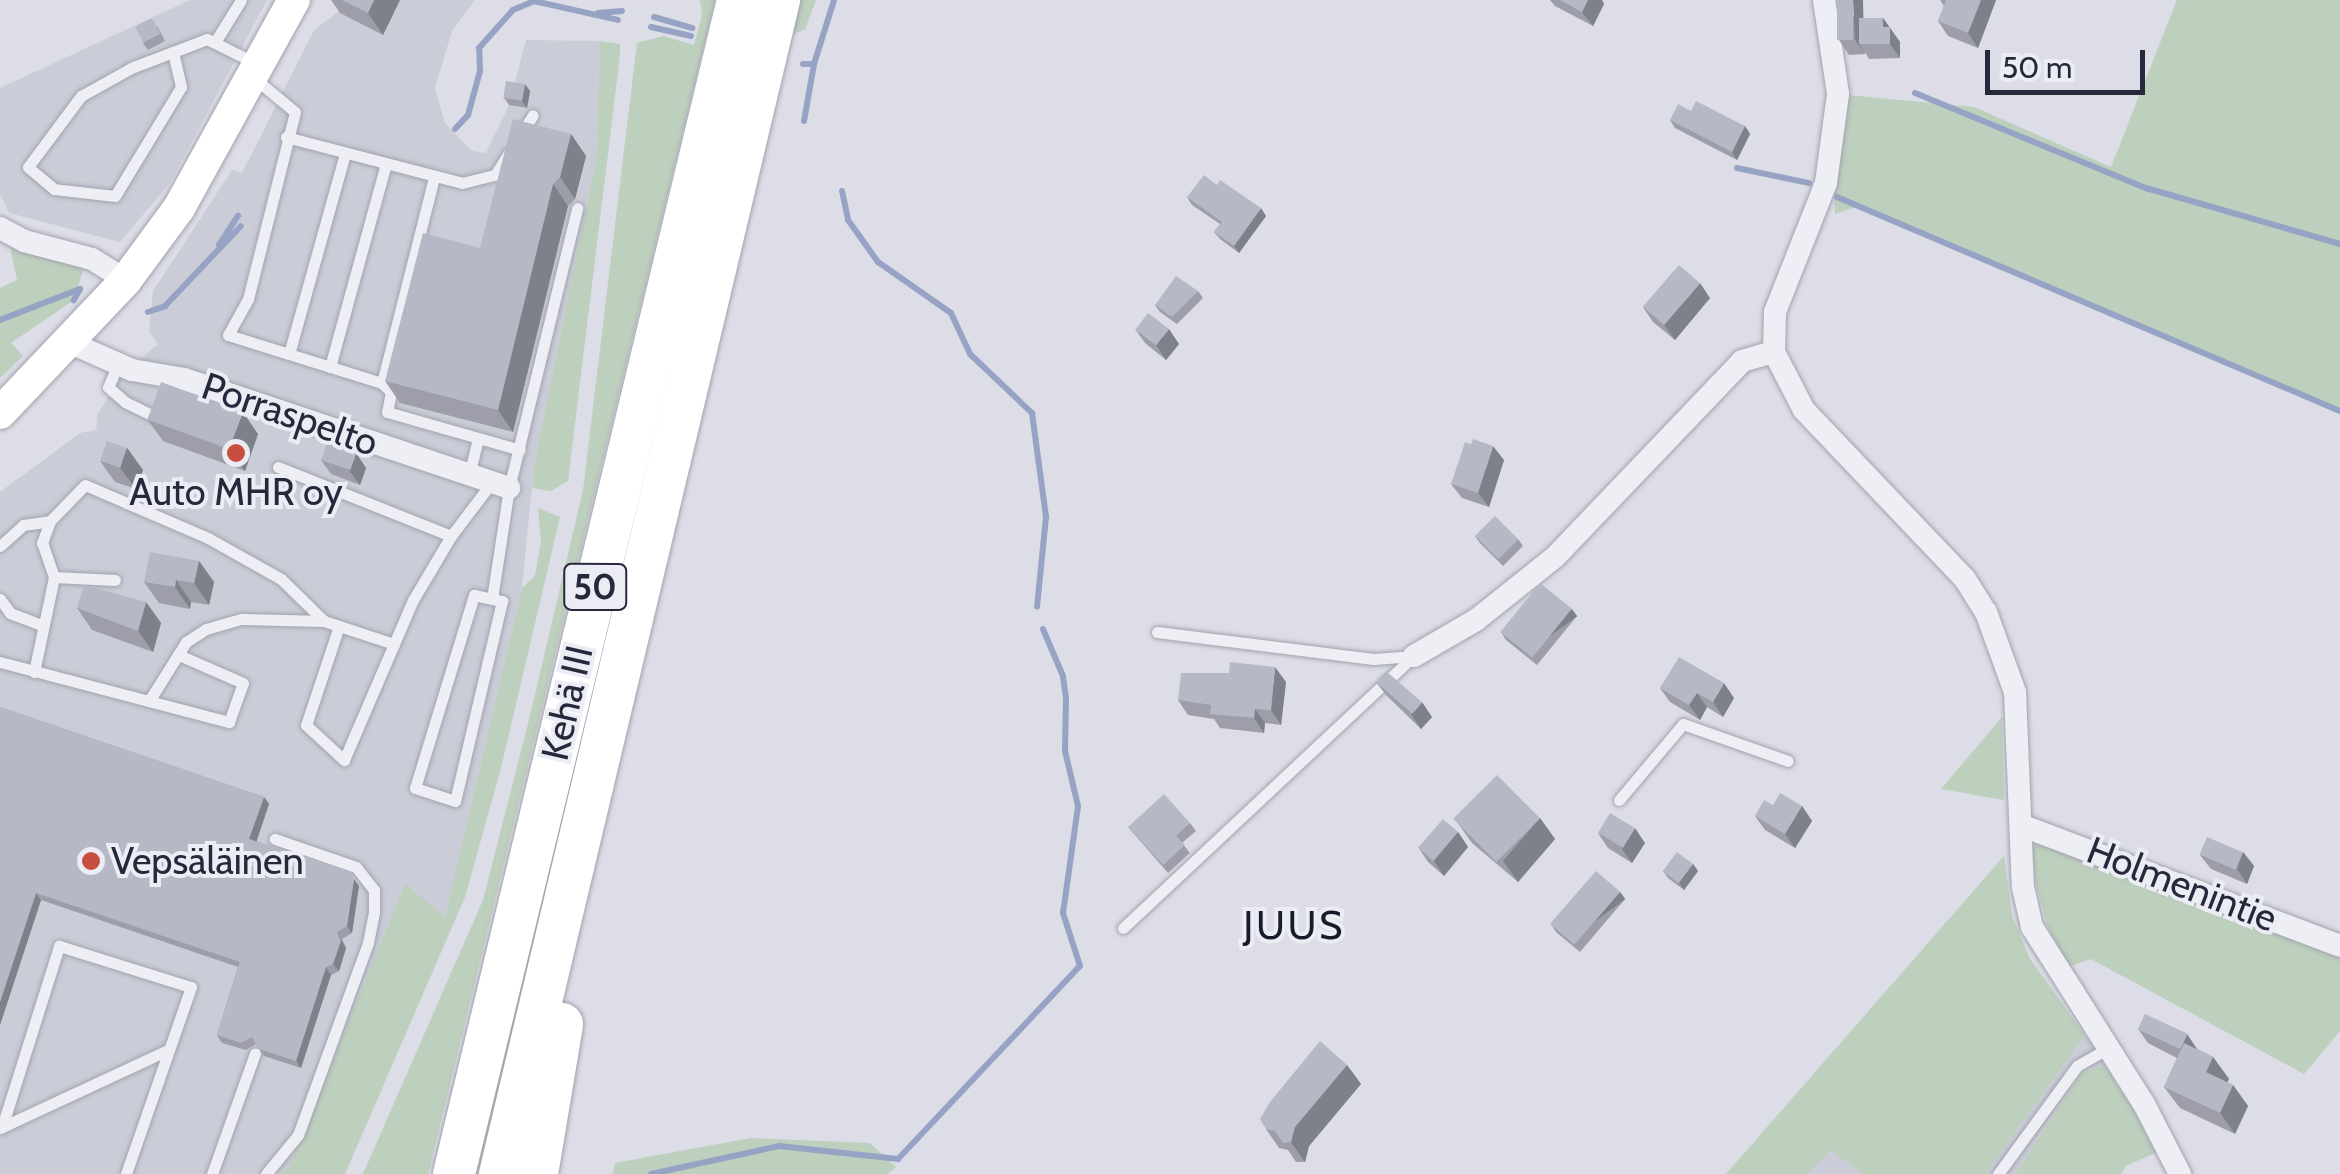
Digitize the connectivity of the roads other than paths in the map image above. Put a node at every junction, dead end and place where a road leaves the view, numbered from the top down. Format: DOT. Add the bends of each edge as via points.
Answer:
graph roads {
  1 [pos="241,0"];
  2 [pos="294,0"];
  3 [pos="738,0"];
  4 [pos="779,0"];
  5 [pos="1824,0"];
  6 [pos="215,42"];
  7 [pos="173,52"];
  8 [pos="257,72"];
  9 [pos="534,115"];
  10 [pos="286,138"];
  11 [pos="345,153"];
  12 [pos="386,164"];
  13 [pos="434,176"];
  14 [pos="576,208"];
  15 [pos="0,228"];
  16 [pos="126,280"];
  17 [pos="70,343"];
  18 [pos="1774,352"];
  19 [pos="289,354"];
  20 [pos="118,364"];
  21 [pos="330,366"];
  22 [pos="382,382"];
  23 [pos="0,413"];
  24 [pos="160,419"];
  25 [pos="478,438"];
  26 [pos="520,450"];
  27 [pos="278,468"];
  28 [pos="490,482"];
  29 [pos="50,521"];
  30 [pos="451,536"];
  31 [pos="0,546"];
  32 [pos="54,577"];
  33 [pos="114,580"];
  34 [pos="0,599"];
  35 [pos="492,599"];
  36 [pos="324,621"];
  37 [pos="44,626"];
  38 [pos="339,626"];
  39 [pos="1157,632"];
  40 [pos="394,644"];
  41 [pos="178,655"];
  42 [pos="1414,656"];
  43 [pos="0,662"];
  44 [pos="34,672"];
  45 [pos="149,702"];
  46 [pos="1788,761"];
  47 [pos="589,796"];
  48 [pos="1619,800"];
  49 [pos="2023,826"];
  50 [pos="275,839"];
  51 [pos="1123,928"];
  52 [pos="2340,946"];
  53 [pos="168,1050"];
  54 [pos="2108,1050"];
  55 [pos="254,1053"];
  56 [pos="1,1128"];
  57 [pos="126,1174"];
  58 [pos="212,1174"];
  59 [pos="266,1174"];
  60 [pos="454,1174"];
  61 [pos="500,1174"];
  62 [pos="537,1174"];
  63 [pos="1998,1174"];
  64 [pos="2180,1174"];
  1 -- 6 [label="lane"];
  2 -- 8 [label="main road"];
  3 -- 60 [label="highway, Kehä III / 50"];
  4 -- 47 [label="highway, Kehä III / 50"];
  5 -- 18 [label="street" via="1838,94 1826,183 1775,312"];
  6 -- 7 [label="lane" via="208,38"];
  6 -- 8 [label="lane"];
  7 -- 7 [label="lane" via="81,96 28,167 54,189 115,196 181,87"];
  8 -- 10 [label="lane" via="296,112"];
  8 -- 16 [label="main road" via="179,208"];
  9 -- 13 [label="lane" via="494,175 462,182"];
  10 -- 11 [label="lane"];
  10 -- 19 [label="lane" via="248,300 228,336"];
  11 -- 12 [label="lane"];
  11 -- 19 [label="lane"];
  12 -- 13 [label="lane"];
  12 -- 21 [label="lane"];
  13 -- 22 [label="lane"];
  14 -- 26 [label="lane"];
  15 -- 16 [label="street" via="92,260"];
  16 -- 17 [label="main road"];
  17 -- 20 [label="street, Porraspelto"];
  17 -- 23 [label="main road"];
  18 -- 42 [label="street" via="1742,361 1555,558 1476,620"];
  18 -- 49 [label="street" via="1804,410 1965,578 1986,612 2015,692"];
  19 -- 21 [label="lane"];
  20 -- 24 [label="lane" via="108,387"];
  20 -- 28 [label="street, Porraspelto" via="184,379"];
  21 -- 22 [label="lane"];
  22 -- 25 [label="lane" via="391,392 388,412"];
  25 -- 26 [label="lane"];
  25 -- 28 [label="lane"];
  26 -- 28 [label="lane"];
  27 -- 30 [label="lane"];
  28 -- 30 [label="lane"];
  28 -- 35 [label="lane"];
  29 -- 31 [label="lane" via="23,524"];
  29 -- 32 [label="lane" via="42,543"];
  29 -- 36 [label="lane" via="86,485 238,554 281,579"];
  30 -- 40 [label="lane"];
  32 -- 33 [label="lane"];
  32 -- 37 [label="lane"];
  34 -- 37 [label="lane" via="10,613"];
  35 -- 35 [label="lane" via="502,601 454,802 415,788 474,594"];
  36 -- 38 [label="lane"];
  36 -- 41 [label="lane" via="242,619 206,629"];
  37 -- 44 [label="lane"];
  38 -- 40 [label="lane"];
  38 -- 40 [label="lane" via="306,726 344,760"];
  39 -- 42 [label="lane" via="1374,659"];
  41 -- 45 [label="lane"];
  41 -- 45 [label="lane" via="242,683 229,722"];
  42 -- 51 [label="lane"];
  43 -- 44 [label="lane"];
  44 -- 45 [label="lane"];
  46 -- 48 [label="lane" via="1683,724"];
  47 -- 61 [label="highway, Kehä III / 50"];
  47 -- 62 [label="highway" via="574,952"];
  49 -- 52 [label="street, Holmenintie"];
  49 -- 54 [label="street" via="2023,887 2032,927"];
  50 -- 59 [label="lane" via="356,867 374,890 374,912 298,1135"];
  53 -- 56 [label="lane"];
  53 -- 56 [label="lane" via="191,987 60,946"];
  53 -- 57 [label="lane"];
  54 -- 63 [label="lane" via="2077,1066"];
  54 -- 64 [label="street"];
  55 -- 58 [label="lane"];
}
